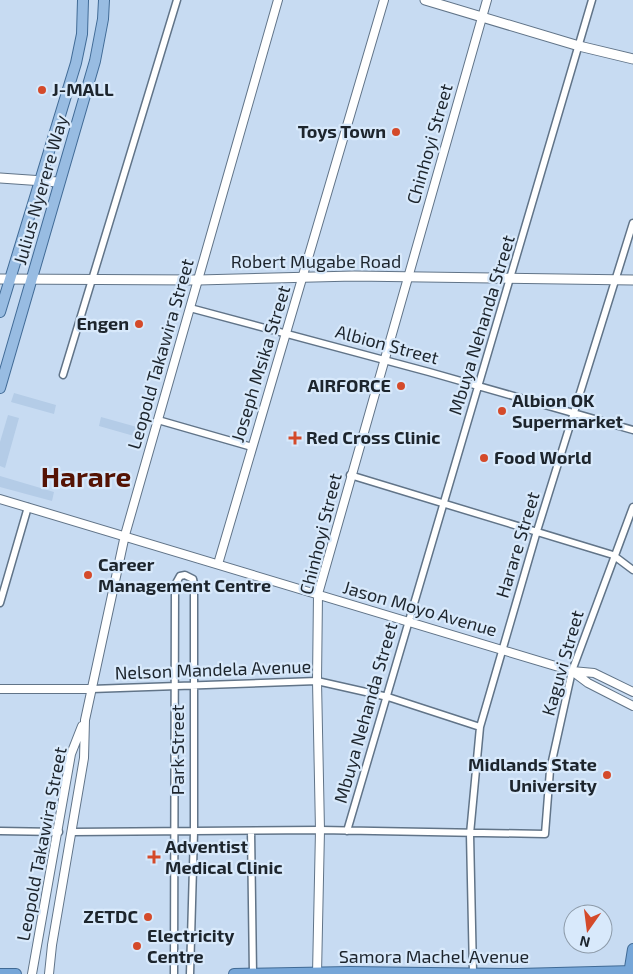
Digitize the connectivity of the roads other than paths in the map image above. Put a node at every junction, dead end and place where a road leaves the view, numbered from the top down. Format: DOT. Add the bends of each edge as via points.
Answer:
graph roads {
  1 [pos="104,0"];
  2 [pos="113,0"];
  3 [pos="278,0"];
  4 [pos="384,0"];
  5 [pos="424,0"];
  6 [pos="486,0"];
  7 [pos="592,0"];
  8 [pos="176,1"];
  9 [pos="82,2"];
  10 [pos="482,17"];
  11 [pos="103,20"];
  12 [pos="579,46"];
  13 [pos="633,59"];
  14 [pos="0,178"];
  15 [pos="40,179"];
  16 [pos="58,182"];
  17 [pos="633,223"];
  18 [pos="0,278"];
  19 [pos="12,278"];
  20 [pos="33,278"];
  21 [pos="94,278"];
  22 [pos="302,278"];
  23 [pos="408,278"];
  24 [pos="511,279"];
  25 [pos="198,280"];
  26 [pos="614,280"];
  27 [pos="633,280"];
  28 [pos="190,308"];
  29 [pos="0,312"];
  30 [pos="287,334"];
  31 [pos="383,360"];
  32 [pos="63,375"];
  33 [pos="0,388"];
  34 [pos="479,388"];
  35 [pos="574,413"];
  36 [pos="158,420"];
  37 [pos="633,430"];
  38 [pos="252,447"];
  39 [pos="350,475"];
  40 [pos="0,499"];
  41 [pos="444,504"];
  42 [pos="28,507"];
  43 [pos="633,507"];
  44 [pos="537,531"];
  45 [pos="125,535"];
  46 [pos="613,555"];
  47 [pos="218,564"];
  48 [pos="633,570"];
  49 [pos="318,594"];
  50 [pos="0,603"];
  51 [pos="409,621"];
  52 [pos="502,649"];
  53 [pos="572,671"];
  54 [pos="317,681"];
  55 [pos="193,686"];
  56 [pos="177,687"];
  57 [pos="0,689"];
  58 [pos="91,689"];
  59 [pos="633,692"];
  60 [pos="388,697"];
  61 [pos="633,706"];
  62 [pos="85,720"];
  63 [pos="480,727"];
  64 [pos="320,830"];
  65 [pos="0,831"];
  66 [pos="251,831"];
  67 [pos="347,831"];
  68 [pos="59,832"];
  69 [pos="72,832"];
  70 [pos="176,832"];
  71 [pos="194,832"];
  72 [pos="470,834"];
  73 [pos="633,949"];
  74 [pos="630,972"];
  75 [pos="317,973"];
  76 [pos="473,973"];
  77 [pos="0,974"];
  78 [pos="16,974"];
  79 [pos="32,974"];
  80 [pos="49,974"];
  81 [pos="174,974"];
  82 [pos="190,974"];
  83 [pos="234,974"];
  84 [pos="253,974"];
  1 -- 11 [label="main road, Julius Nyerere Way"];
  2 -- 11 [label="main road"];
  3 -- 25 [label="street, Leopold Takawira Street"];
  4 -- 22 [label="street, Joseph Msika Street"];
  5 -- 10 [label="main road"];
  6 -- 10 [label="street, Chinhoyi Street"];
  7 -- 12 [label="street, Mbuya Nehanda Street"];
  8 -- 21 [label="street"];
  9 -- 15 [label="main road, Julius Nyerere Way" via="82,34 76,63"];
  10 -- 12 [label="main road"];
  10 -- 23 [label="street, Chinhoyi Street"];
  11 -- 16 [label="main road, Julius Nyerere Way" via="95,61"];
  12 -- 13 [label="main road"];
  12 -- 24 [label="street, Mbuya Nehanda Street"];
  14 -- 15 [label="main road"];
  15 -- 16 [label="main road"];
  15 -- 19 [label="main road, Julius Nyerere Way"];
  16 -- 20 [label="main road, Julius Nyerere Way"];
  17 -- 26 [label="street"];
  18 -- 19 [label="main road, Robert Mugabe Road"];
  19 -- 20 [label="main road, Robert Mugabe Road"];
  19 -- 29 [label="main road, Julius Nyerere Way"];
  20 -- 21 [label="main road, Robert Mugabe Road"];
  20 -- 33 [label="main road, Julius Nyerere Way"];
  21 -- 25 [label="main road, Robert Mugabe Road"];
  21 -- 32 [label="street"];
  22 -- 23 [label="main road, Robert Mugabe Road"];
  22 -- 25 [label="main road, Robert Mugabe Road"];
  22 -- 30 [label="street, Joseph Msika Street"];
  23 -- 24 [label="main road, Robert Mugabe Road"];
  23 -- 31 [label="street, Chinhoyi Street"];
  24 -- 26 [label="main road, Robert Mugabe Road"];
  24 -- 34 [label="street, Mbuya Nehanda Street"];
  25 -- 28 [label="street, Leopold Takawira Street"];
  26 -- 27 [label="main road, Robert Mugabe Road"];
  26 -- 35 [label="street, Harare Street"];
  28 -- 30 [label="street, Albion Street"];
  28 -- 36 [label="street, Leopold Takawira Street"];
  30 -- 31 [label="street, Albion Street"];
  30 -- 38 [label="street, Joseph Msika Street"];
  31 -- 34 [label="street, Albion Street"];
  31 -- 39 [label="street, Chinhoyi Street"];
  34 -- 35 [label="street, Albion Street"];
  34 -- 41 [label="street, Mbuya Nehanda Street"];
  35 -- 37 [label="street, Albion Street"];
  35 -- 44 [label="street, Harare Street"];
  36 -- 38 [label="street"];
  36 -- 45 [label="street, Leopold Takawira Street"];
  38 -- 47 [label="street, Joseph Msika Street"];
  39 -- 41 [label="street"];
  39 -- 49 [label="street, Chinhoyi Street"];
  40 -- 42 [label="street, Jason Moyo Avenue"];
  41 -- 44 [label="street"];
  41 -- 51 [label="street, Mbuya Nehanda Street"];
  42 -- 45 [label="street, Jason Moyo Avenue"];
  42 -- 50 [label="street"];
  43 -- 46 [label="street, Kaguvi Street"];
  44 -- 46 [label="street"];
  44 -- 52 [label="street, Harare Street"];
  45 -- 47 [label="street, Jason Moyo Avenue"];
  45 -- 58 [label="street, Leopold Takawira Street"];
  46 -- 48 [label="street"];
  46 -- 53 [label="street, Kaguvi Street"];
  47 -- 49 [label="street, Jason Moyo Avenue"];
  49 -- 51 [label="street, Jason Moyo Avenue"];
  49 -- 54 [label="street, Chinhoyi Street"];
  51 -- 52 [label="street, Jason Moyo Avenue"];
  51 -- 60 [label="street, Mbuya Nehanda Street"];
  52 -- 53 [label="street, Jason Moyo Avenue"];
  52 -- 63 [label="street, Harare Street"];
  53 -- 59 [label="street, Jason Moyo Avenue" via="594,673"];
  53 -- 61 [label="street, Jason Moyo Avenue"];
  53 -- 72 [label="street, Kaguvi Street" via="550,770 545,834"];
  54 -- 55 [label="street, Nelson Mandela Avenue"];
  54 -- 60 [label="street, Nelson Mandela Avenue"];
  54 -- 64 [label="street, Chinhoyi Street"];
  55 -- 56 [label="street, Nelson Mandela Avenue"];
  55 -- 56 [label="street, Park Street" via="194,584 193,579 185,575 180,576 175,584"];
  55 -- 71 [label="street, Park Street"];
  56 -- 58 [label="street, Nelson Mandela Avenue"];
  56 -- 70 [label="street, Park Street"];
  57 -- 58 [label="street, Nelson Mandela Avenue"];
  58 -- 62 [label="street, Leopold Takawira Street"];
  60 -- 63 [label="street, Nelson Mandela Avenue"];
  60 -- 67 [label="street, Mbuya Nehanda Street"];
  62 -- 68 [label="street, Leopold Takawira Street" via="71,754"];
  62 -- 69 [label="street, Leopold Takawira Street" via="84,758"];
  63 -- 72 [label="street, Harare Street"];
  64 -- 66 [label="street"];
  64 -- 67 [label="street"];
  64 -- 75 [label="street, Chinhoyi Street"];
  65 -- 68 [label="street"];
  66 -- 71 [label="street"];
  66 -- 84 [label="street"];
  67 -- 72 [label="street"];
  68 -- 79 [label="street, Leopold Takawira Street"];
  69 -- 70 [label="street"];
  69 -- 80 [label="street, Leopold Takawira Street"];
  70 -- 71 [label="street"];
  70 -- 81 [label="street, Park Street"];
  71 -- 82 [label="street, Park Street"];
  72 -- 76 [label="street, Harare Street"];
  73 -- 74 [label="highway"];
  74 -- 76 [label="highway, Samora Machel Avenue"];
  75 -- 76 [label="highway, Samora Machel Avenue"];
  75 -- 84 [label="highway, Samora Machel Avenue"];
  77 -- 78 [label="highway"];
  83 -- 84 [label="highway, Samora Machel Avenue"];
}
